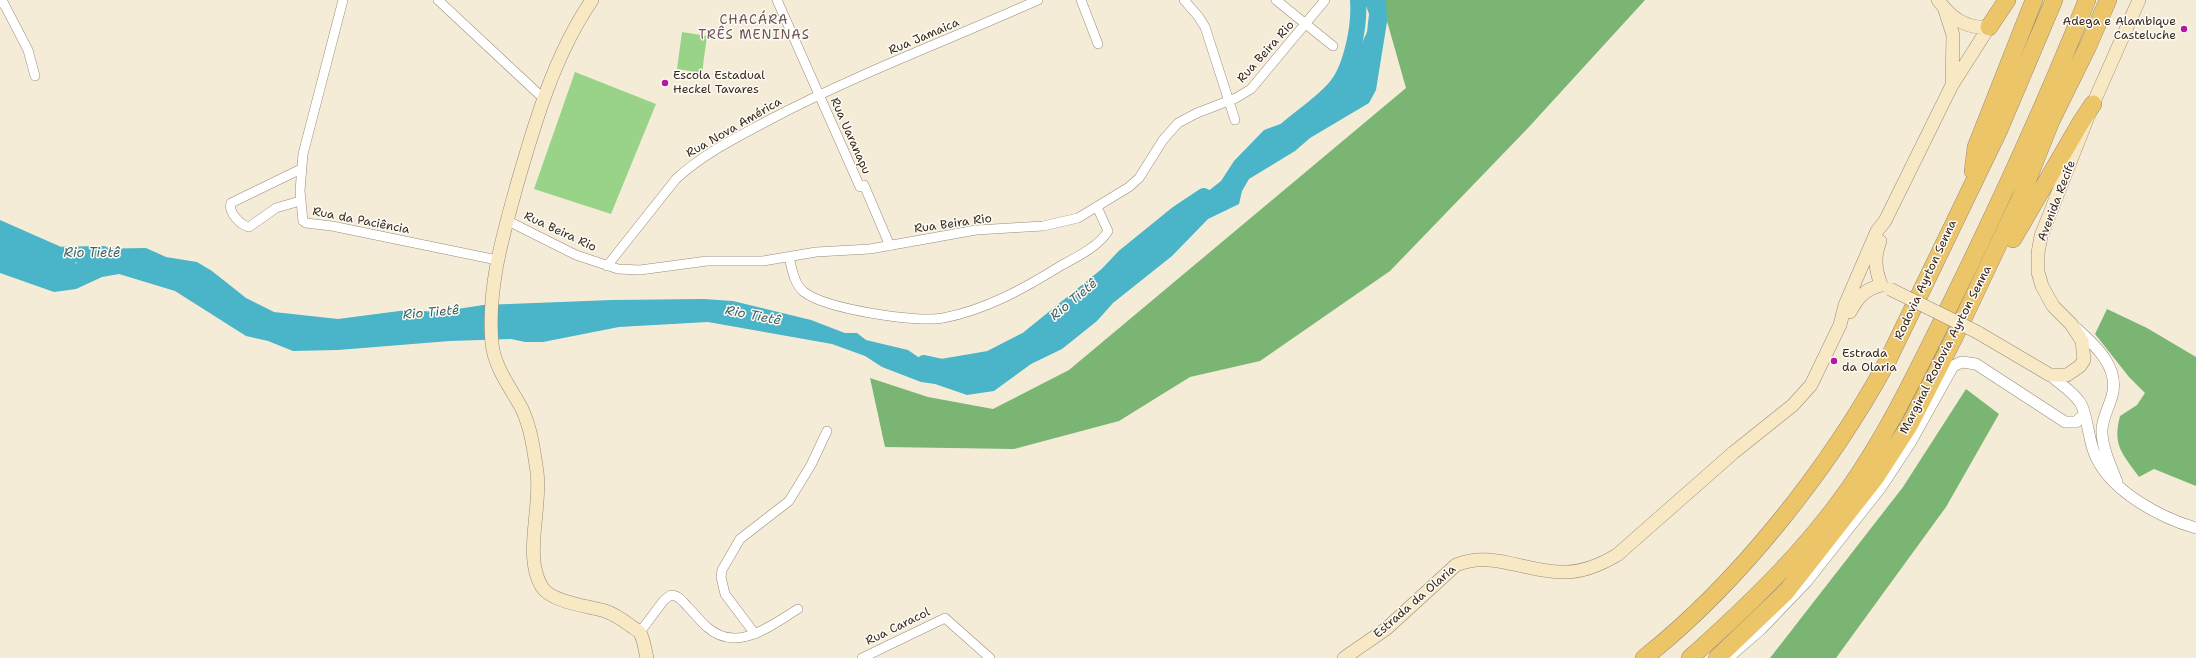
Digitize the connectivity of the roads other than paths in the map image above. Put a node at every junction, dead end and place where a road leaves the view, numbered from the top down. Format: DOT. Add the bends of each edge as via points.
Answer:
graph roads {
  1 [pos="343,0"];
  2 [pos="438,0"];
  3 [pos="777,0"];
  4 [pos="1038,0"];
  5 [pos="1081,0"];
  6 [pos="1184,0"];
  7 [pos="1276,0"];
  8 [pos="1325,0"];
  9 [pos="2007,0"];
  10 [pos="2034,0"];
  11 [pos="2054,0"];
  12 [pos="2087,0"];
  13 [pos="2108,0"];
  14 [pos="2139,0"];
  15 [pos="588,2"];
  16 [pos="0,3"];
  17 [pos="1941,5"];
  18 [pos="1306,25"];
  19 [pos="1989,28"];
  20 [pos="1098,44"];
  21 [pos="1333,46"];
  22 [pos="35,76"];
  23 [pos="1952,85"];
  24 [pos="819,95"];
  25 [pos="544,99"];
  26 [pos="1228,101"];
  27 [pos="2093,104"];
  28 [pos="1235,120"];
  29 [pos="301,169"];
  30 [pos="1971,186"];
  31 [pos="300,201"];
  32 [pos="1097,207"];
  33 [pos="506,220"];
  34 [pos="1885,220"];
  35 [pos="890,246"];
  36 [pos="789,257"];
  37 [pos="497,260"];
  38 [pos="608,266"];
  39 [pos="1886,287"];
  40 [pos="1967,312"];
  41 [pos="2071,324"];
  42 [pos="1840,325"];
  43 [pos="2050,376"];
  44 [pos="2084,415"];
  45 [pos="827,431"];
  46 [pos="2117,483"];
  47 [pos="2196,528"];
  48 [pos="798,609"];
  49 [pos="640,632"];
  50 [pos="755,634"];
  51 [pos="647,658"];
  52 [pos="862,658"];
  53 [pos="990,658"];
  54 [pos="1344,658"];
  55 [pos="1644,658"];
  56 [pos="1690,658"];
  57 [pos="1717,658"];
  58 [pos="1728,658"];
  1 -- 29 [label="street, Rua da Paciência" via="324,66"];
  2 -- 25 [label="street"];
  3 -- 24 [label="street, Rua Uaranapu"];
  4 -- 24 [label="street, Rua Jamaica"];
  5 -- 20 [label="street"];
  6 -- 26 [label="street" via="1204,26"];
  7 -- 18 [label="street"];
  8 -- 18 [label="street, Rua Beira Rio"];
  9 -- 19 [label="highway"];
  10 -- 30 [label="highway" via="1976,147"];
  11 -- 30 [label="highway, Rodovia Ayrton Senna" via="1999,130"];
  12 -- 56 [label="highway" via="2022,153 1907,393 1850,487 1795,556 1749,604"];
  13 -- 40 [label="highway, Marginal Rodovia Ayrton Senna" via="2051,120 2020,199"];
  14 -- 27 [label="main road, Avenida Recife"];
  15 -- 25 [label="main road" via="562,53"];
  16 -- 22 [label="street" via="2,2 28,50"];
  17 -- 19 [label="main road" via="1963,24"];
  17 -- 23 [label="main road" via="1954,42"];
  18 -- 21 [label="street"];
  18 -- 26 [label="street, Rua Beira Rio" via="1256,84 1244,94"];
  19 -- 23 [label="main road, Estrada da Olaria"];
  23 -- 34 [label="main road, Estrada da Olaria"];
  24 -- 35 [label="street, Rua Uaranapu"];
  24 -- 38 [label="street, Rua Nova América" via="728,142 688,168 660,196"];
  25 -- 33 [label="main road"];
  26 -- 28 [label="street"];
  26 -- 32 [label="street, Rua Beira Rio" via="1178,123 1163,140 1139,178"];
  27 -- 40 [label="highway"];
  27 -- 41 [label="main road, Avenida Recife" via="2042,236 2038,253 2038,272 2042,286 2053,306"];
  29 -- 31 [label="street, Rua da Paciência"];
  29 -- 31 [label="street" via="231,203 230,206 231,212 244,226 249,227 276,208"];
  30 -- 55 [label="highway, Rodovia Ayrton Senna" via="1887,362 1869,395 1827,459 1759,545 1704,604"];
  31 -- 37 [label="street, Rua da Paciência" via="302,217 306,223"];
  32 -- 35 [label="street, Rua Beira Rio" via="1078,218 1062,223 969,231"];
  32 -- 36 [label="street" via="1108,229 1098,242 1082,254 1012,294 937,319 865,311 816,298 798,286"];
  33 -- 37 [label="main road"];
  33 -- 38 [label="street, Rua Beira Rio" via="576,255"];
  34 -- 39 [label="main road, Estrada da Olaria" via="1883,234 1875,254 1875,264"];
  34 -- 42 [label="main road, Estrada da Olaria" via="1877,231 1845,305"];
  35 -- 36 [label="street, Rua Beira Rio" via="816,252"];
  36 -- 38 [label="street, Rua Beira Rio" via="763,261 707,261 640,270"];
  37 -- 49 [label="main road" via="493,290 492,345 496,362 523,411 530,432 537,474 534,559 537,576 543,589 554,597 607,612"];
  39 -- 42 [label="main road, Estrada da Olaria" via="1866,289"];
  39 -- 43 [label="main road, bridge" via="1977,332"];
  40 -- 57 [label="highway, Marginal Rodovia Ayrton Senna" via="1909,426 1876,477 1786,592"];
  41 -- 43 [label="main road, Avenida Recife" via="2082,341 2084,360 2067,375"];
  41 -- 46 [label="street" via="2091,342 2111,369 2113,391 2102,430"];
  42 -- 54 [label="main road, Estrada da Olaria" via="1811,385 1793,405 1733,453 1616,555 1590,568 1563,573 1488,559 1456,565 1386,629"];
  43 -- 44 [label="street" via="2081,404"];
  44 -- 46 [label="street" via="2090,444 2096,458 2108,476"];
  44 -- 58 [label="street, Marginal Rodovia Ayrton Senna" via="2076,422 2065,422 1976,364 1962,362 1953,366 1910,443 1881,487 1806,582 1761,629"];
  45 -- 50 [label="street" via="811,465 789,501 740,539 722,570 725,594"];
  46 -- 47 [label="street" via="2150,509"];
  48 -- 50 [label="street"];
  49 -- 50 [label="street" via="664,600 675,595 707,628 717,634 737,639"];
  49 -- 51 [label="main road"];
  52 -- 53 [label="street, Rua Caracol" via="945,618"];
}
